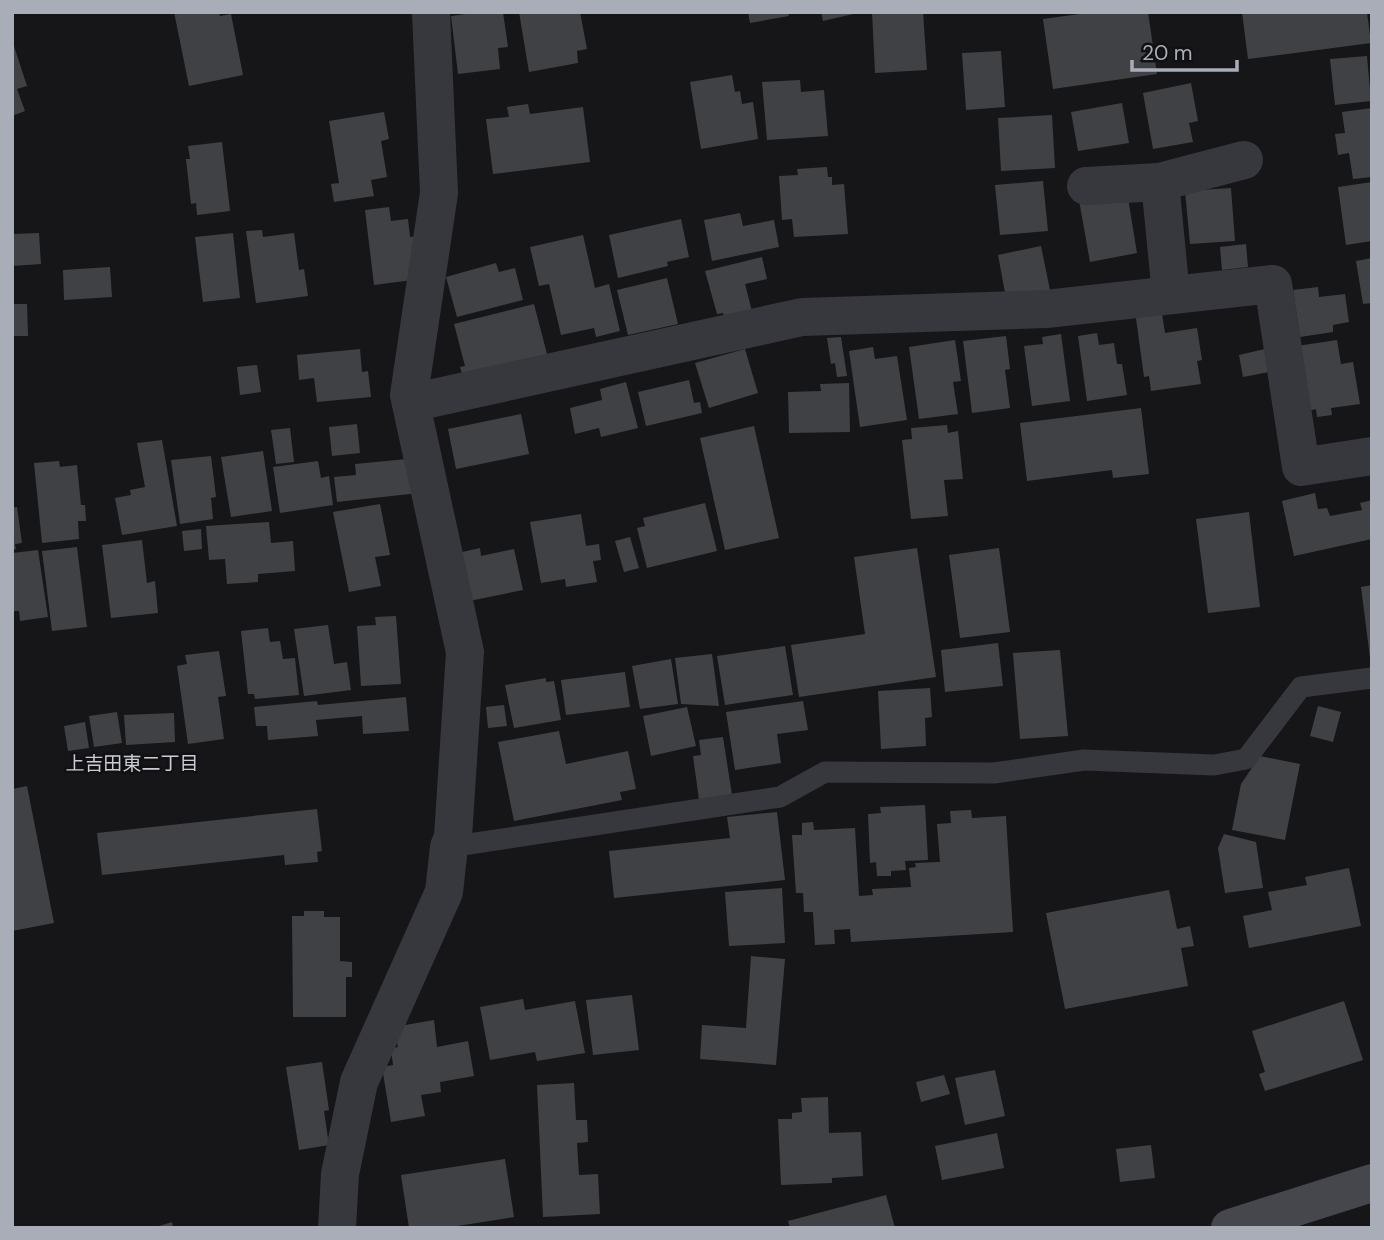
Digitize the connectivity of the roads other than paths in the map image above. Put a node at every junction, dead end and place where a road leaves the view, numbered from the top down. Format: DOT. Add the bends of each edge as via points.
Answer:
graph roads {
  1 [pos="431,12"];
  2 [pos="1244,160"];
  3 [pos="1160,182"];
  4 [pos="1086,186"];
  5 [pos="1171,295"];
  6 [pos="411,403"];
  7 [pos="1372,456"];
  8 [pos="1372,678"];
  9 [pos="449,847"];
  10 [pos="1372,1183"];
  11 [pos="337,1228"];
  12 [pos="1230,1228"];
  1 -- 6 [label="street" via="439,193"];
  2 -- 3 [label="street"];
  3 -- 4 [label="street"];
  3 -- 5 [label="street"];
  5 -- 6 [label="street" via="1046,309 802,317"];
  5 -- 7 [label="street" via="1273,284 1301,467"];
  6 -- 9 [label="street" via="465,652"];
  8 -- 9 [label="lane" via="1301,687 1246,759 1214,765 1084,760 994,773 825,772 780,797"];
  9 -- 11 [label="street" via="444,892 359,1082 341,1174"];
  10 -- 12 [label="street"];
}
